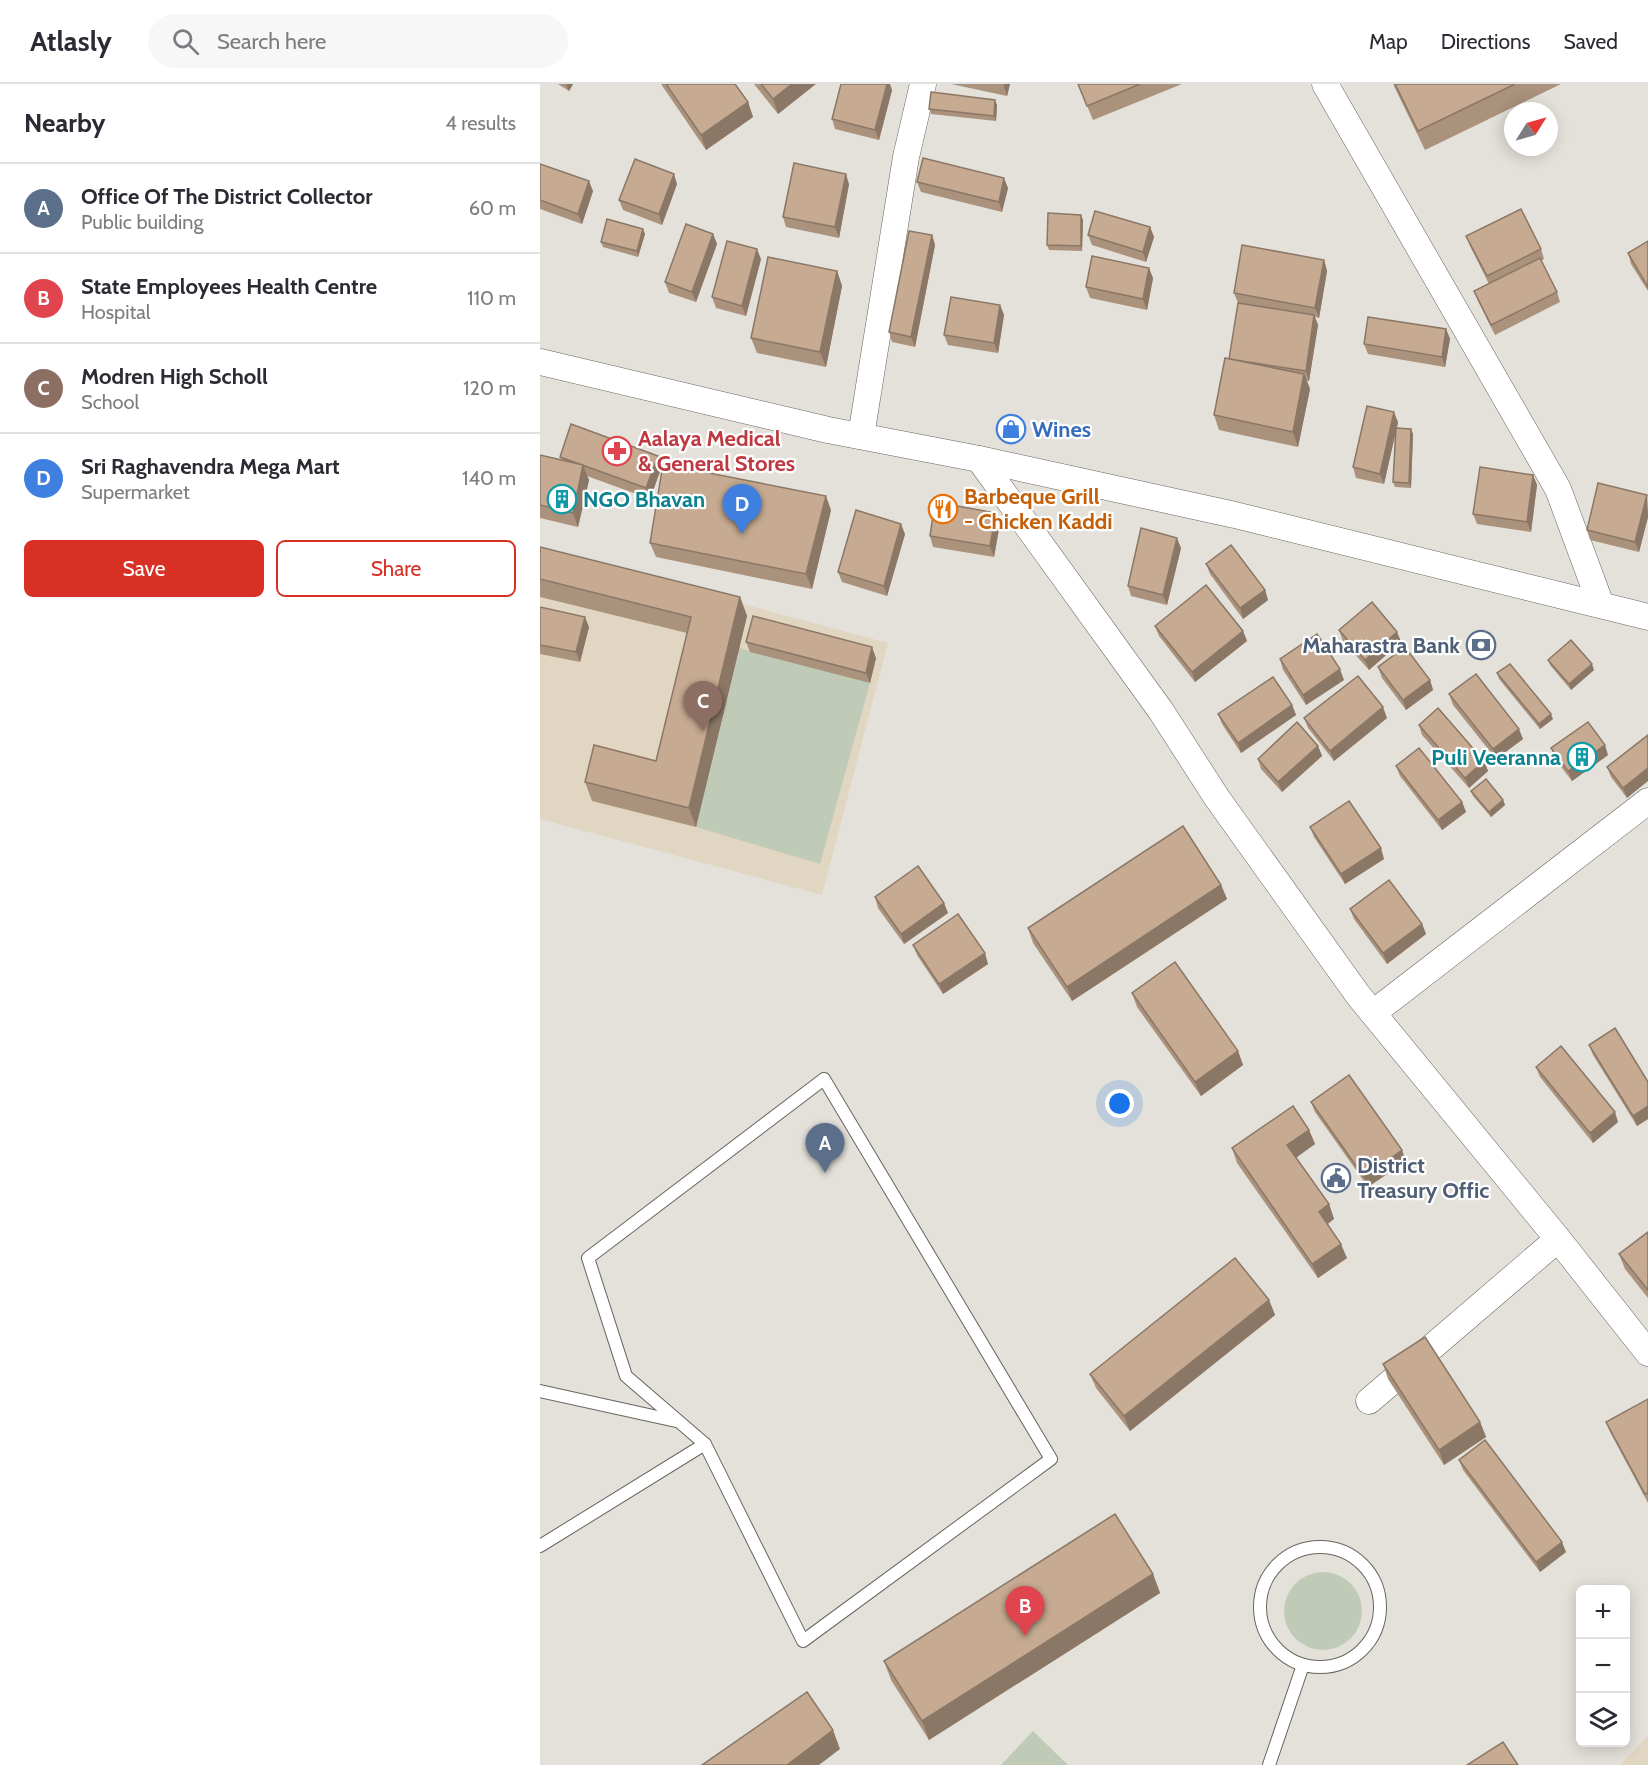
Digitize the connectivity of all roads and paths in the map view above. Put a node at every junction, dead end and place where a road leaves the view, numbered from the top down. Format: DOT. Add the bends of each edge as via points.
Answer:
graph roads {
  1 [pos="923,84"];
  2 [pos="1325,84"];
  3 [pos="540,363"];
  4 [pos="861,436"];
  5 [pos="979,459"];
  6 [pos="1601,606"];
  7 [pos="1648,617"];
  8 [pos="1648,801"];
  9 [pos="1373,1013"];
  10 [pos="1558,1239"];
  11 [pos="1648,1353"];
  12 [pos="540,1390"];
  13 [pos="1369,1401"];
  14 [pos="678,1421"];
  15 [pos="705,1444"];
  16 [pos="540,1546"];
  17 [pos="1303,1665"];
  18 [pos="1269,1765"];
  1 -- 4 [label="street" via="906,157"];
  2 -- 6 [label="street" via="1558,489"];
  3 -- 4 [label="street"];
  4 -- 5 [label="street"];
  5 -- 6 [label="street" via="1234,515"];
  5 -- 9 [label="street"];
  6 -- 7 [label="street"];
  8 -- 9 [label="street"];
  9 -- 10 [label="street"];
  10 -- 11 [label="street"];
  10 -- 13 [label="street"];
  12 -- 14 [label="lane"];
  14 -- 15 [label="lane"];
  14 -- 15 [label="lane" via="626,1376 588,1258 824,1079 1051,1459 803,1641"];
  15 -- 16 [label="lane"];
  17 -- 17 [label="lane" via="1282,1654 1267,1635 1261,1613 1262,1589 1274,1569 1292,1554 1314,1547 1338,1550 1359,1561 1373,1579 1380,1601 1378,1625 1367,1646 1348,1661 1326,1667"];
  17 -- 18 [label="lane"];
}
